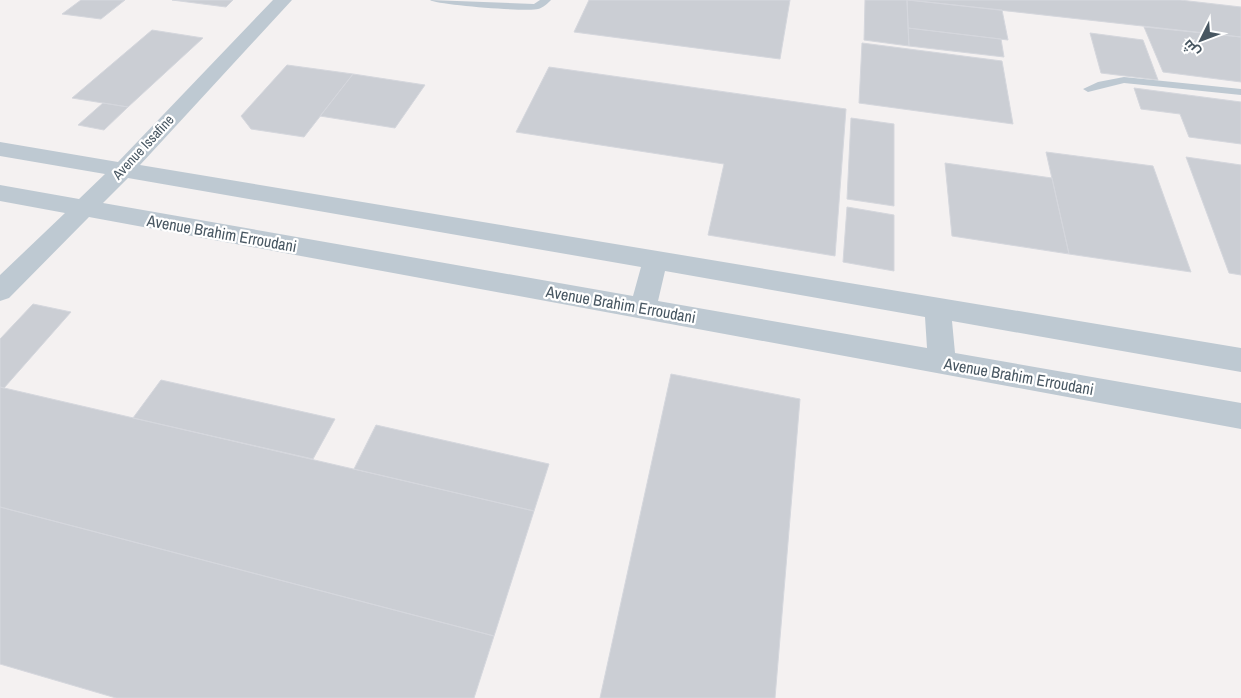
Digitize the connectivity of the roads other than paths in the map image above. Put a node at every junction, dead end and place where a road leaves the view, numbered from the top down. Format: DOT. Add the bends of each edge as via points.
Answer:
graph roads {
  1 [pos="283,0"];
  2 [pos="435,0"];
  3 [pos="546,0"];
  4 [pos="1088,89"];
  5 [pos="1241,92"];
  6 [pos="0,149"];
  7 [pos="123,170"];
  8 [pos="0,193"];
  9 [pos="84,208"];
  10 [pos="656,260"];
  11 [pos="0,291"];
  12 [pos="643,308"];
  13 [pos="937,308"];
  14 [pos="1241,360"];
  15 [pos="942,362"];
  16 [pos="1241,416"];
  1 -- 7 [label="street, Avenue Issafine"];
  2 -- 3 [label="lane" via="536,7"];
  4 -- 5 [label="lane" via="1124,80"];
  6 -- 7 [label="street"];
  7 -- 9 [label="street, Avenue Issafine"];
  7 -- 10 [label="street"];
  8 -- 9 [label="street, Avenue Brahim Erroudani"];
  9 -- 11 [label="street, Avenue Issafine"];
  9 -- 12 [label="street, Avenue Brahim Erroudani"];
  10 -- 12 [label="street"];
  10 -- 13 [label="street"];
  12 -- 15 [label="street, Avenue Brahim Erroudani"];
  13 -- 14 [label="street"];
  13 -- 15 [label="street"];
  15 -- 16 [label="street, Avenue Brahim Erroudani"];
}
